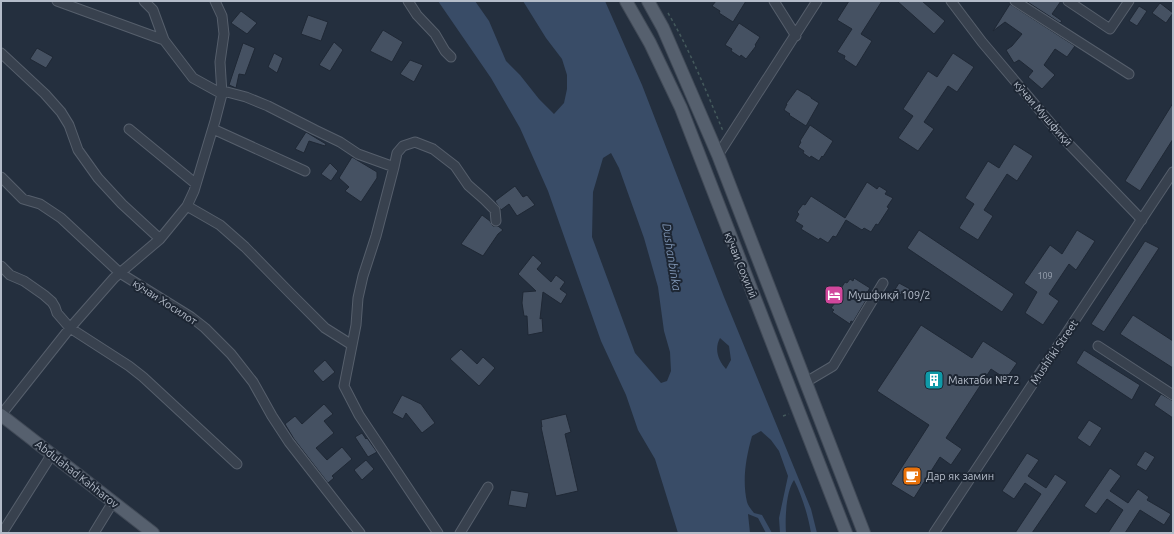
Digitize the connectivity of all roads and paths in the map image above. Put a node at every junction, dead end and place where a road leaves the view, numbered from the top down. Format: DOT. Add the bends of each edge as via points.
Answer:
graph roads {
  1 [pos="56,1"];
  2 [pos="144,1"];
  3 [pos="215,1"];
  4 [pos="408,1"];
  5 [pos="626,1"];
  6 [pos="648,1"];
  7 [pos="774,1"];
  8 [pos="817,1"];
  9 [pos="951,1"];
  10 [pos="1015,1"];
  11 [pos="1068,1"];
  12 [pos="1129,1"];
  13 [pos="665,8"];
  14 [pos="796,36"];
  15 [pos="164,40"];
  16 [pos="1,53"];
  17 [pos="451,57"];
  18 [pos="1129,74"];
  19 [pos="222,94"];
  20 [pos="129,129"];
  21 [pos="213,129"];
  22 [pos="727,141"];
  23 [pos="718,155"];
  24 [pos="394,167"];
  25 [pos="305,171"];
  26 [pos="1173,172"];
  27 [pos="1,177"];
  28 [pos="196,184"];
  29 [pos="187,206"];
  30 [pos="1142,220"];
  31 [pos="496,221"];
  32 [pos="160,239"];
  33 [pos="1,266"];
  34 [pos="120,273"];
  35 [pos="883,283"];
  36 [pos="70,328"];
  37 [pos="352,345"];
  38 [pos="1098,346"];
  39 [pos="806,382"];
  40 [pos="1173,395"];
  41 [pos="1,415"];
  42 [pos="52,454"];
  43 [pos="237,464"];
  44 [pos="488,487"];
  45 [pos="113,502"];
  46 [pos="2,533"];
  47 [pos="94,533"];
  48 [pos="154,533"];
  49 [pos="360,533"];
  50 [pos="438,533"];
  51 [pos="460,533"];
  52 [pos="846,533"];
  53 [pos="864,533"];
  54 [pos="934,533"];
  1 -- 15 [label="street"];
  2 -- 15 [label="street" via="153,10"];
  3 -- 19 [label="street" via="222,16 224,34 220,62"];
  4 -- 17 [label="street"];
  5 -- 52 [label="main road, кӯчаи Соҳилӣ" via="650,43 681,108"];
  6 -- 23 [label="main road, кӯчаи Соҳилӣ" via="663,28"];
  7 -- 14 [label="street"];
  8 -- 14 [label="street"];
  9 -- 30 [label="street, кӯчаи Мушфиқӣ" via="982,42 1065,140"];
  10 -- 18 [label="street"];
  11 -- 12 [label="street" via="1110,29"];
  13 -- 22 [label="path" via="699,74"];
  14 -- 22 [label="street"];
  15 -- 19 [label="street" via="193,78"];
  16 -- 32 [label="street" via="61,112 78,150 98,178"];
  19 -- 21 [label="street"];
  19 -- 24 [label="street" via="227,92 268,106 340,142 358,154"];
  20 -- 28 [label="street"];
  21 -- 25 [label="street"];
  21 -- 28 [label="street"];
  22 -- 23 [label="street"];
  23 -- 39 [label="main road, кӯчаи Соҳилӣ"];
  24 -- 31 [label="street" via="397,153 403,146 415,142 433,149 454,166 468,184 495,210"];
  24 -- 37 [label="street" via="363,276"];
  26 -- 30 [label="street, Mushfiki Street"];
  27 -- 34 [label="street, кӯчаи Хосилот" via="23,199 40,204 61,218"];
  28 -- 29 [label="street"];
  29 -- 32 [label="street"];
  29 -- 37 [label="street" via="220,225 325,328"];
  30 -- 54 [label="street, Mushfiki Street"];
  32 -- 34 [label="street"];
  33 -- 36 [label="street" via="10,275 33,286 44,295"];
  34 -- 36 [label="street"];
  34 -- 49 [label="street, кӯчаи Хосилот" via="191,317 230,354 253,382 289,442"];
  35 -- 39 [label="street" via="836,363"];
  36 -- 41 [label="street"];
  36 -- 43 [label="street" via="143,377"];
  37 -- 50 [label="street" via="344,386 359,415"];
  38 -- 40 [label="street"];
  39 -- 53 [label="main road, кӯчаи Соҳилӣ"];
  41 -- 42 [label="main road, Abdulahad Kahharov"];
  42 -- 45 [label="main road, Abdulahad Kahharov"];
  42 -- 46 [label="street"];
  44 -- 51 [label="street"];
  45 -- 47 [label="street"];
  45 -- 48 [label="main road, Abdulahad Kahharov"];
}
